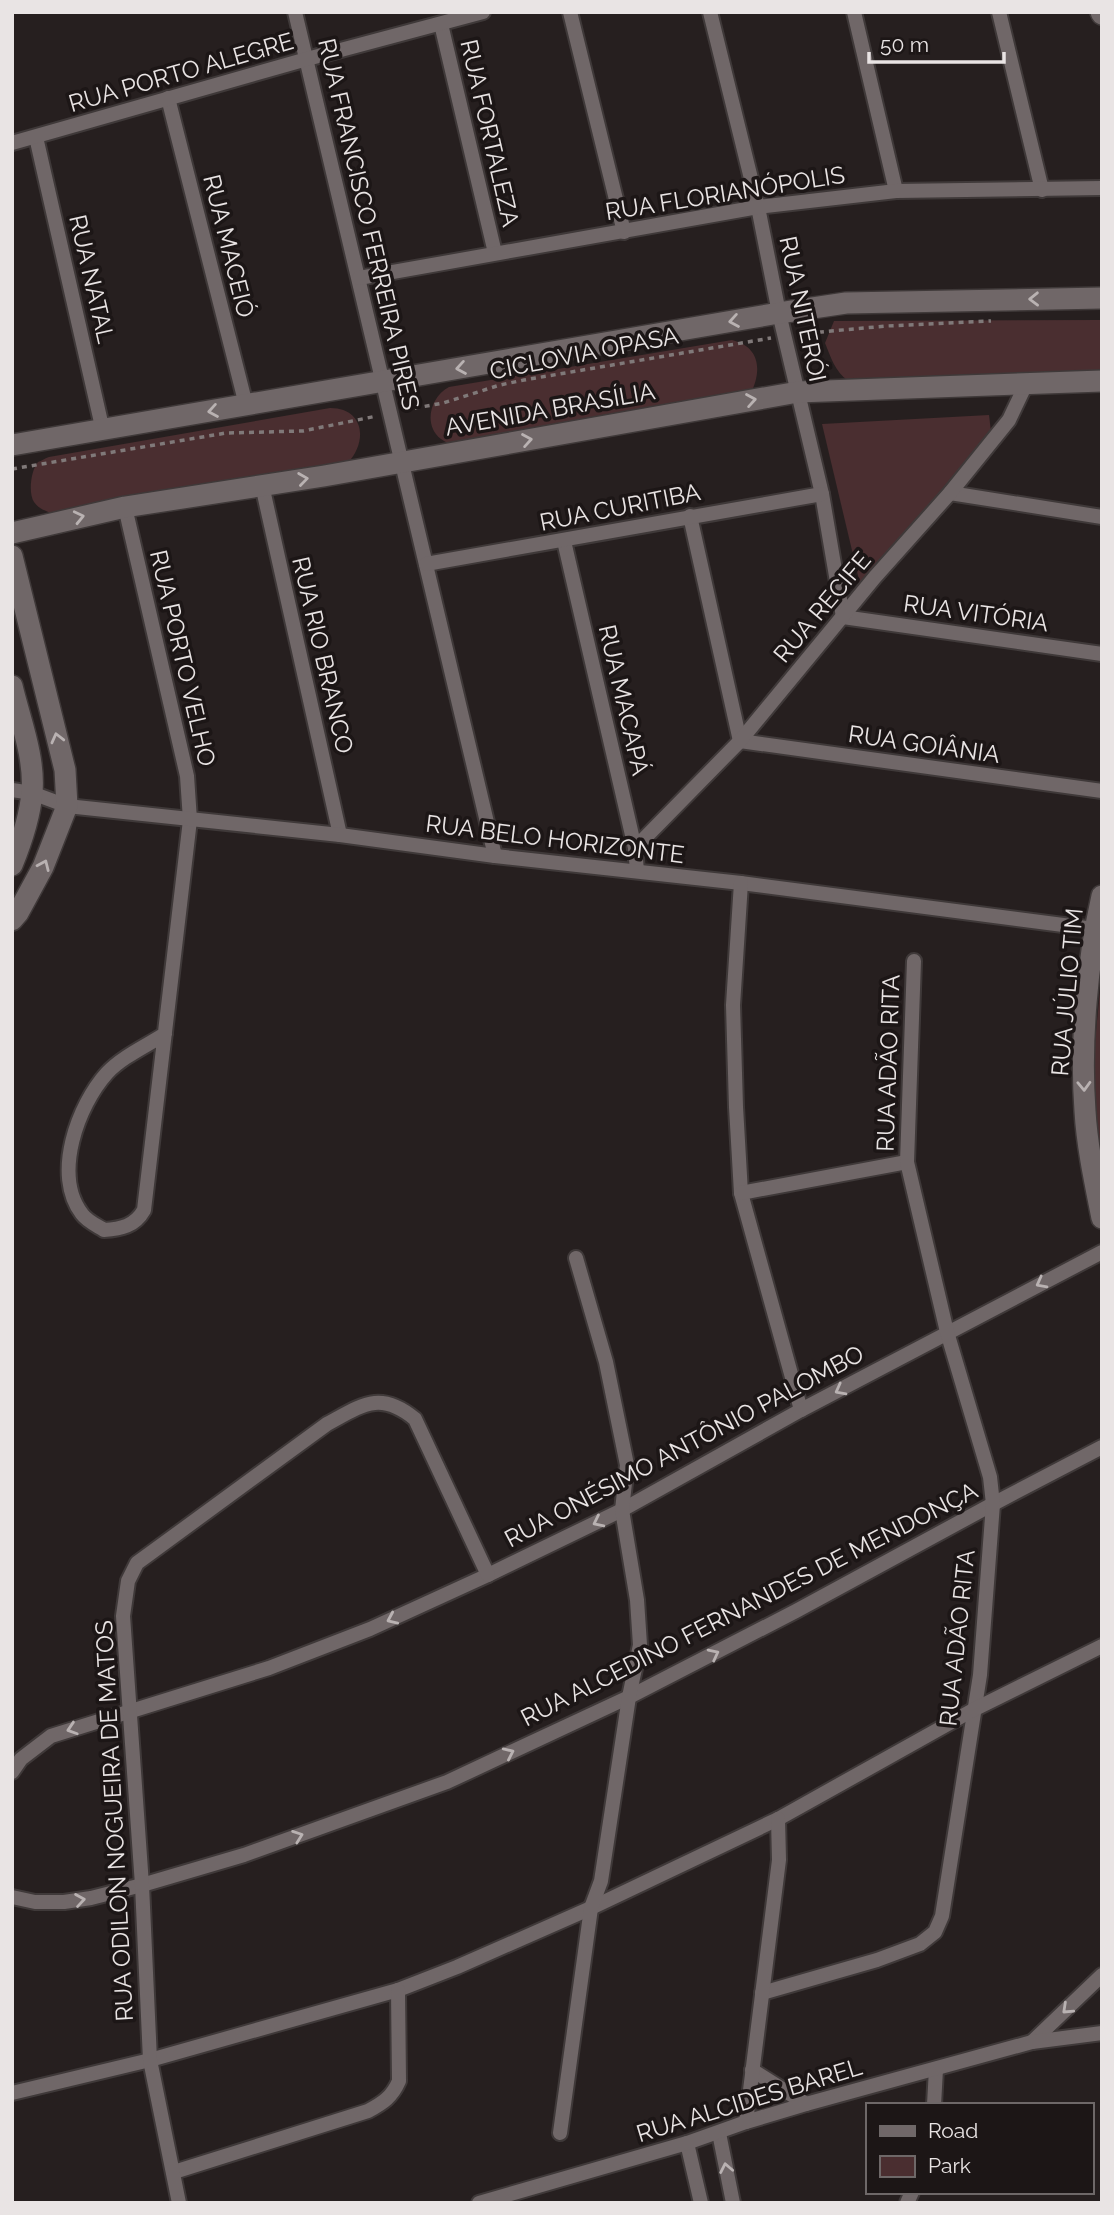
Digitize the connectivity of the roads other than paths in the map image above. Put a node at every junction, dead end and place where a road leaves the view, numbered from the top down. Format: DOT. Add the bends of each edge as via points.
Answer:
graph roads {
  1 [pos="295,12"];
  2 [pos="483,12"];
  3 [pos="570,12"];
  4 [pos="710,12"];
  5 [pos="854,12"];
  6 [pos="999,12"];
  7 [pos="441,24"];
  8 [pos="307,59"];
  9 [pos="168,98"];
  10 [pos="36,137"];
  11 [pos="12,143"];
  12 [pos="1102,188"];
  13 [pos="1042,190"];
  14 [pos="896,191"];
  15 [pos="758,207"];
  16 [pos="624,232"];
  17 [pos="495,253"];
  18 [pos="359,278"];
  19 [pos="1102,298"];
  20 [pos="779,313"];
  21 [pos="383,381"];
  22 [pos="1102,381"];
  23 [pos="1027,382"];
  24 [pos="798,391"];
  25 [pos="246,405"];
  26 [pos="103,431"];
  27 [pos="12,445"];
  28 [pos="402,463"];
  29 [pos="262,485"];
  30 [pos="950,493"];
  31 [pos="822,494"];
  32 [pos="125,507"];
  33 [pos="690,516"];
  34 [pos="1102,517"];
  35 [pos="12,533"];
  36 [pos="564,541"];
  37 [pos="12,556"];
  38 [pos="426,564"];
  39 [pos="843,617"];
  40 [pos="1102,654"];
  41 [pos="12,686"];
  42 [pos="740,741"];
  43 [pos="1102,791"];
  44 [pos="22,792"];
  45 [pos="67,806"];
  46 [pos="190,820"];
  47 [pos="340,835"];
  48 [pos="635,848"];
  49 [pos="495,856"];
  50 [pos="12,865"];
  51 [pos="637,871"];
  52 [pos="741,883"];
  53 [pos="1102,896"];
  54 [pos="12,920"];
  55 [pos="1094,929"];
  56 [pos="914,961"];
  57 [pos="165,1034"];
  58 [pos="907,1162"];
  59 [pos="741,1194"];
  60 [pos="1102,1218"];
  61 [pos="1102,1252"];
  62 [pos="576,1258"];
  63 [pos="947,1332"];
  64 [pos="802,1410"];
  65 [pos="1102,1447"];
  66 [pos="993,1504"];
  67 [pos="622,1510"];
  68 [pos="488,1575"];
  69 [pos="1102,1646"];
  70 [pos="629,1697"];
  71 [pos="973,1710"];
  72 [pos="129,1711"];
  73 [pos="17,1759"];
  74 [pos="12,1772"];
  75 [pos="778,1819"];
  76 [pos="142,1885"];
  77 [pos="12,1897"];
  78 [pos="591,1908"];
  79 [pos="1102,1975"];
  80 [pos="398,1990"];
  81 [pos="762,1993"];
  82 [pos="1102,2033"];
  83 [pos="1032,2042"];
  84 [pos="150,2060"];
  85 [pos="936,2069"];
  86 [pos="752,2070"];
  87 [pos="12,2094"];
  88 [pos="934,2103"];
  89 [pos="806,2104"];
  90 [pos="746,2122"];
  91 [pos="560,2133"];
  92 [pos="719,2133"];
  93 [pos="687,2143"];
  94 [pos="174,2172"];
  95 [pos="180,2203"];
  96 [pos="479,2203"];
  97 [pos="701,2203"];
  98 [pos="733,2203"];
  1 -- 8 [label="street, RUA FRANCISCO FERREIRA PIRES"];
  2 -- 7 [label="street, RUA PORTO ALEGRE"];
  3 -- 16 [label="street"];
  4 -- 15 [label="street, RUA NITERÓI"];
  5 -- 14 [label="street"];
  6 -- 13 [label="street"];
  7 -- 8 [label="street, RUA PORTO ALEGRE"];
  7 -- 17 [label="street, RUA FORTALEZA"];
  8 -- 9 [label="street, RUA PORTO ALEGRE"];
  8 -- 18 [label="street, RUA FRANCISCO FERREIRA PIRES"];
  9 -- 10 [label="street, RUA PORTO ALEGRE"];
  9 -- 25 [label="street, RUA MACEIÓ"];
  10 -- 11 [label="street, RUA PORTO ALEGRE"];
  10 -- 26 [label="street, RUA NATAL"];
  12 -- 13 [label="street, RUA FLORIANÓPOLIS"];
  13 -- 14 [label="street, RUA FLORIANÓPOLIS"];
  14 -- 15 [label="street, RUA FLORIANÓPOLIS"];
  15 -- 16 [label="street, RUA FLORIANÓPOLIS"];
  15 -- 20 [label="street, RUA NITERÓI"];
  16 -- 17 [label="street, RUA FLORIANÓPOLIS"];
  17 -- 18 [label="street, RUA FLORIANÓPOLIS"];
  18 -- 21 [label="street, RUA FRANCISCO FERREIRA PIRES"];
  19 -- 20 [label="main road, one-way" via="846,303"];
  20 -- 21 [label="main road, one-way"];
  20 -- 24 [label="street, RUA NITERÓI"];
  21 -- 25 [label="main road"];
  21 -- 28 [label="street, RUA FRANCISCO FERREIRA PIRES"];
  22 -- 23 [label="main road, AVENIDA BRASÍLIA"];
  23 -- 24 [label="main road, AVENIDA BRASÍLIA"];
  23 -- 30 [label="street, RUA RECIFE" via="1009,421"];
  28 -- 24 [label="main road, AVENIDA BRASÍLIA, one-way"];
  24 -- 31 [label="street, RUA NITERÓI"];
  25 -- 26 [label="main road, one-way"];
  26 -- 27 [label="main road"];
  29 -- 28 [label="main road, AVENIDA BRASÍLIA, one-way"];
  28 -- 38 [label="street, RUA FRANCISCO FERREIRA PIRES"];
  29 -- 32 [label="main road, AVENIDA BRASÍLIA"];
  29 -- 47 [label="street, RUA RIO BRANCO"];
  30 -- 34 [label="street"];
  30 -- 39 [label="street, RUA RECIFE"];
  31 -- 33 [label="street, RUA CURITIBA"];
  31 -- 39 [label="street, RUA NITERÓI"];
  35 -- 32 [label="main road, AVENIDA BRASÍLIA, one-way"];
  32 -- 46 [label="street, RUA PORTO VELHO" via="187,776"];
  33 -- 36 [label="street, RUA CURITIBA"];
  33 -- 42 [label="street"];
  36 -- 38 [label="street, RUA CURITIBA"];
  36 -- 48 [label="street, RUA MACAPÁ"];
  45 -- 37 [label="main road, one-way" via="65,770"];
  38 -- 49 [label="street, RUA FRANCISCO FERREIRA PIRES"];
  39 -- 40 [label="street, RUA VITÓRIA"];
  39 -- 42 [label="street, RUA RECIFE"];
  41 -- 44 [label="main road" via="32,766"];
  42 -- 43 [label="street, RUA GOIÂNIA"];
  42 -- 48 [label="street, RUA RECIFE"];
  44 -- 45 [label="street, RUA BELO HORIZONTE"];
  44 -- 50 [label="main road" via="21,843"];
  45 -- 46 [label="street, RUA BELO HORIZONTE"];
  54 -- 45 [label="main road, one-way" via="43,867"];
  46 -- 47 [label="street, RUA BELO HORIZONTE"];
  46 -- 57 [label="street, RUA PORTO VELHO"];
  47 -- 49 [label="street, RUA BELO HORIZONTE"];
  48 -- 51 [label="street, RUA MACAPÁ"];
  49 -- 51 [label="street, RUA BELO HORIZONTE"];
  51 -- 52 [label="street, RUA BELO HORIZONTE"];
  52 -- 55 [label="street, RUA BELO HORIZONTE"];
  52 -- 59 [label="street" via="733,1005"];
  53 -- 55 [label="main road, RUA JÚLIO TIM"];
  55 -- 60 [label="main road, RUA JÚLIO TIM, one-way" via="1083,1049 1084,1112"];
  56 -- 58 [label="street, RUA ADÃO RITA"];
  57 -- 57 [label="street, RUA PORTO VELHO" via="144,1210 139,1220 128,1226 104,1230 82,1214 71,1186 69,1160 81,1112 108,1071"];
  58 -- 59 [label="street"];
  58 -- 63 [label="street, RUA ADÃO RITA"];
  59 -- 64 [label="street"];
  61 -- 63 [label="street, RUA ONÉSIMO ANTÔNIO PALOMBO, one-way"];
  62 -- 67 [label="street" via="606,1362 627,1465"];
  63 -- 64 [label="street, RUA ONÉSIMO ANTÔNIO PALOMBO, one-way"];
  63 -- 66 [label="street, RUA ADÃO RITA" via="990,1477"];
  64 -- 67 [label="street, RUA ONÉSIMO ANTÔNIO PALOMBO"];
  65 -- 66 [label="street, RUA ALCEDINO FERNANDES DE MENDONÇA"];
  70 -- 66 [label="street, RUA ALCEDINO FERNANDES DE MENDONÇA, one-way"];
  66 -- 71 [label="street, RUA ADÃO RITA" via="980,1675"];
  67 -- 68 [label="street, RUA ONÉSIMO ANTÔNIO PALOMBO, one-way"];
  67 -- 70 [label="street" via="640,1645"];
  68 -- 72 [label="street, RUA ONÉSIMO ANTÔNIO PALOMBO, one-way" via="370,1629 269,1668"];
  68 -- 72 [label="street, RUA ODILON NOGUEIRA DE MATOS" via="415,1419 401,1407 381,1402 361,1405 327,1424 137,1563 128,1581 123,1616"];
  69 -- 71 [label="street"];
  76 -- 70 [label="street, RUA ALCEDINO FERNANDES DE MENDONÇA, one-way" via="244,1855 447,1782"];
  70 -- 78 [label="street" via="601,1881"];
  71 -- 75 [label="street"];
  71 -- 81 [label="street, RUA ADÃO RITA" via="942,1916 935,1931 920,1944 877,1960"];
  72 -- 73 [label="street, RUA ONÉSIMO ANTÔNIO PALOMBO, one-way" via="51,1736"];
  72 -- 76 [label="street, RUA ODILON NOGUEIRA DE MATOS"];
  73 -- 74 [label="street, RUA ONÉSIMO ANTÔNIO PALOMBO"];
  75 -- 78 [label="street"];
  75 -- 81 [label="street" via="779,1860"];
  77 -- 76 [label="street, RUA ALCEDINO FERNANDES DE MENDONÇA, one-way" via="64,1902"];
  76 -- 84 [label="street, RUA ODILON NOGUEIRA DE MATOS"];
  78 -- 80 [label="street"];
  78 -- 91 [label="street"];
  79 -- 83 [label="street, RUA ALCIDES BAREL, one-way"];
  80 -- 84 [label="street"];
  80 -- 94 [label="street" via="399,2081 385,2102"];
  81 -- 86 [label="street"];
  82 -- 83 [label="street, RUA ALCIDES BAREL"];
  83 -- 85 [label="street, RUA ALCIDES BAREL"];
  84 -- 87 [label="street"];
  84 -- 94 [label="street, RUA ODILON NOGUEIRA DE MATOS"];
  85 -- 88 [label="street"];
  85 -- 89 [label="street, RUA ALCIDES BAREL"];
  86 -- 89 [label="street"];
  86 -- 90 [label="street"];
  89 -- 90 [label="street, RUA ALCIDES BAREL"];
  90 -- 92 [label="street, RUA ALCIDES BAREL"];
  92 -- 93 [label="street, RUA ALCIDES BAREL"];
  98 -- 92 [label="street, one-way"];
  93 -- 96 [label="street, RUA ALCIDES BAREL"];
  93 -- 97 [label="street"];
  94 -- 95 [label="street, RUA ODILON NOGUEIRA DE MATOS"];
}
